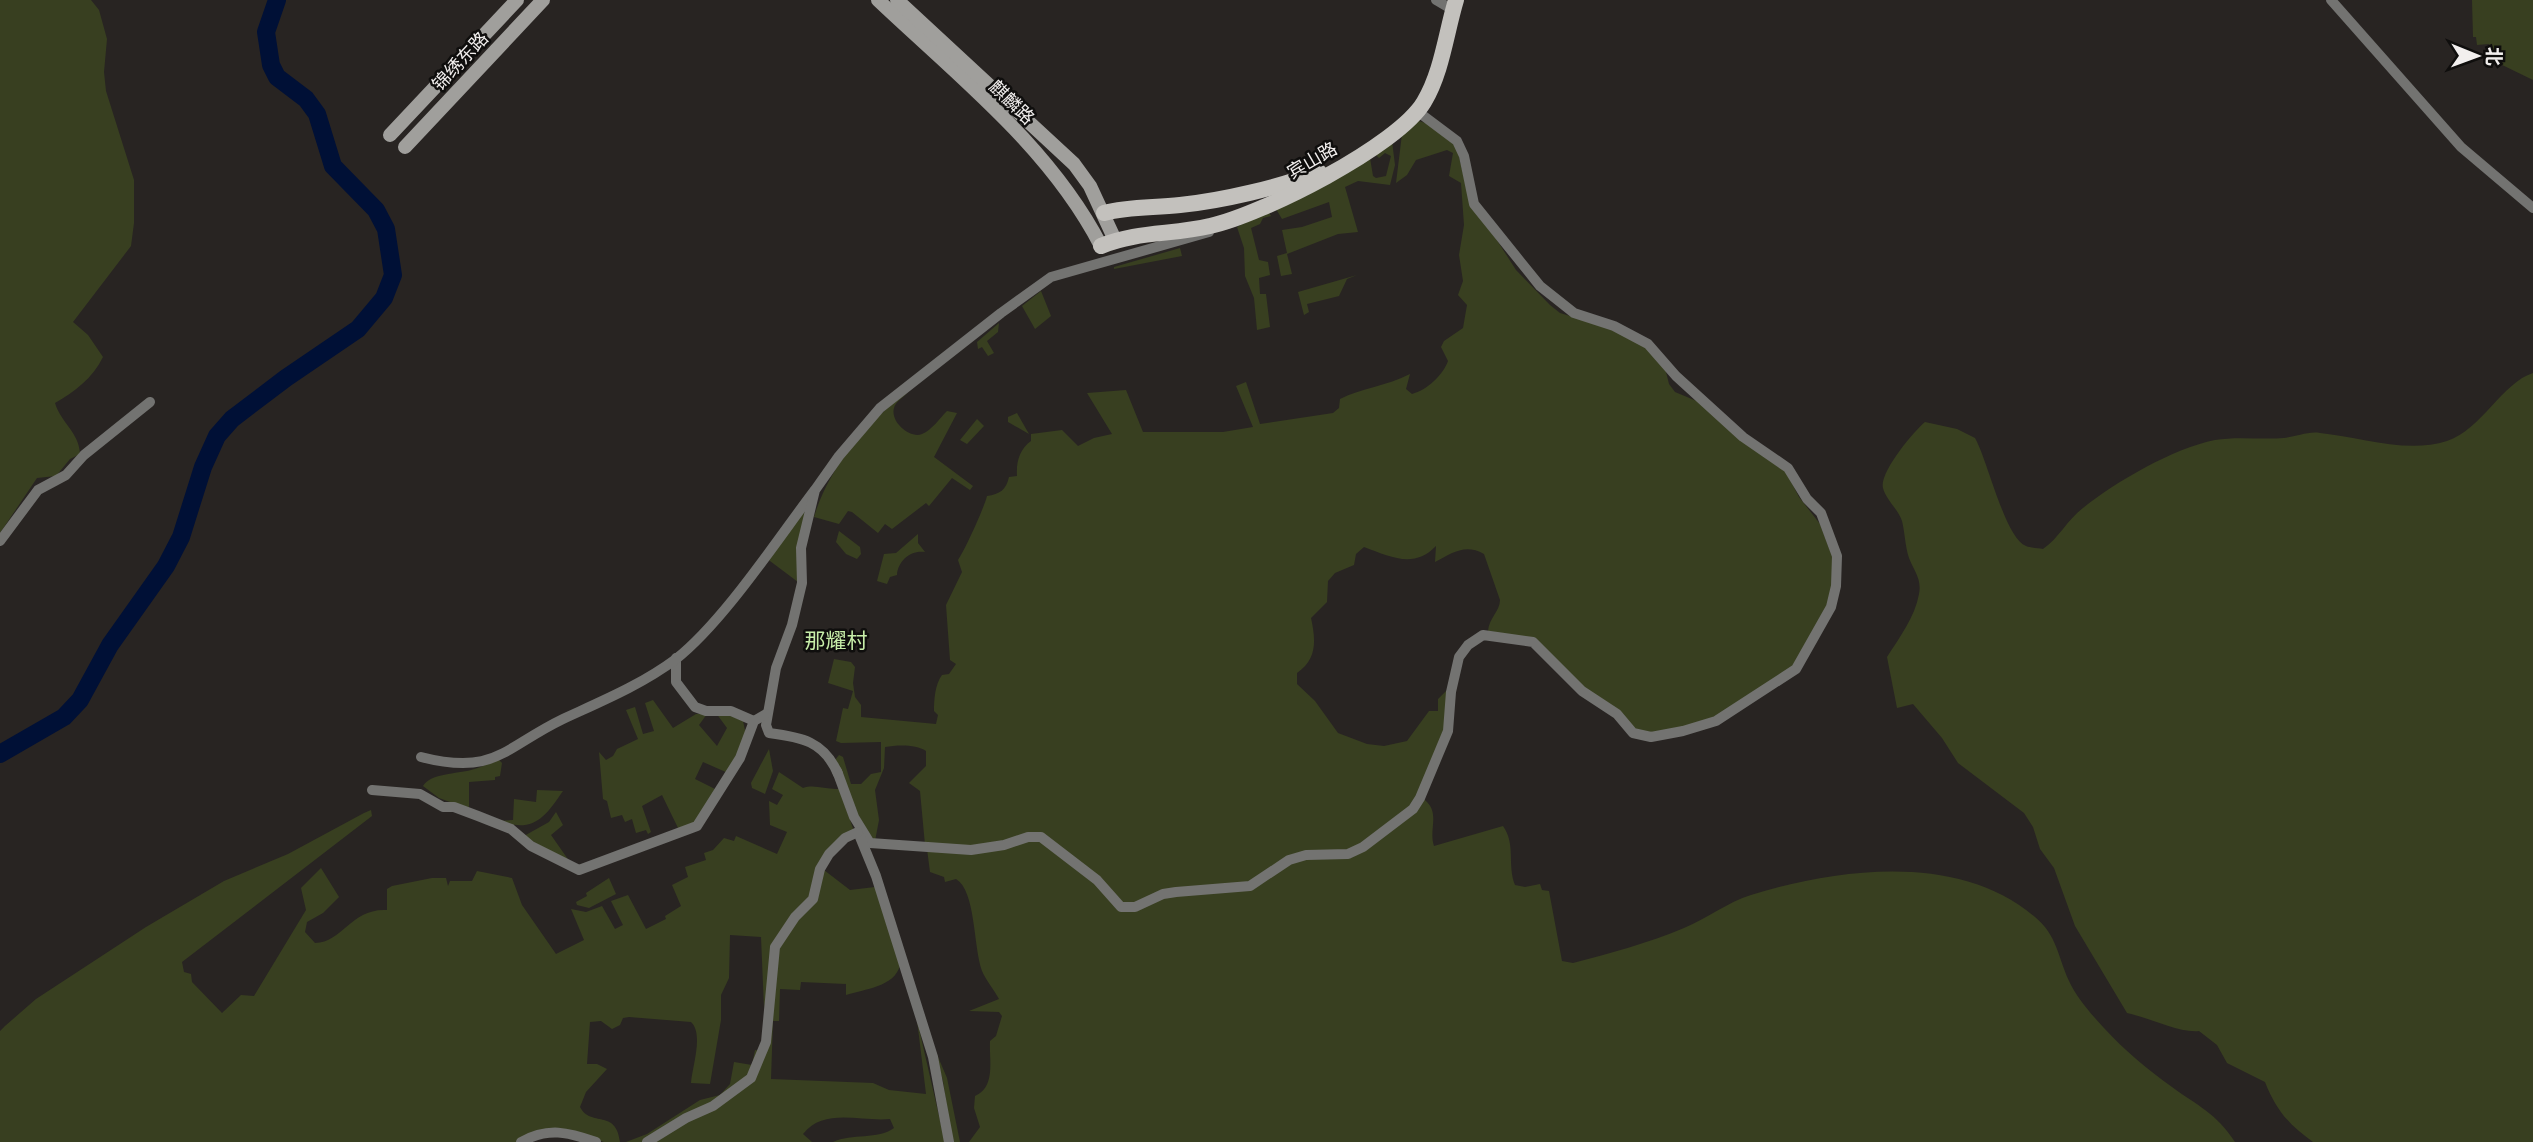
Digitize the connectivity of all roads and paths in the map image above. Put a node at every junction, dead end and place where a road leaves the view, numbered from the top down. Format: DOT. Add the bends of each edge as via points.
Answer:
graph roads {
  1 [pos="517,0"];
  2 [pos="543,0"];
  3 [pos="878,0"];
  4 [pos="897,0"];
  5 [pos="2331,0"];
  6 [pos="1449,4"];
  7 [pos="1417,111"];
  8 [pos="390,135"];
  9 [pos="405,147"];
  10 [pos="2533,208"];
  11 [pos="1104,214"];
  12 [pos="1223,223"];
  13 [pos="1108,243"];
  14 [pos="150,402"];
  15 [pos="815,490"];
  16 [pos="0,541"];
  17 [pos="676,659"];
  18 [pos="766,714"];
  19 [pos="754,721"];
  20 [pos="421,757"];
  21 [pos="837,771"];
  22 [pos="372,790"];
  23 [pos="858,832"];
  24 [pos="521,1142"];
  25 [pos="596,1142"];
  26 [pos="648,1142"];
  27 [pos="949,1142"];
  1 -- 8 [label="main road, 锦绣东路"];
  2 -- 9 [label="main road, 锦绣东路"];
  3 -- 13 [label="main road, 麒麟路" via="1017,132"];
  4 -- 11 [label="main road, 麒麟路" via="1074,164"];
  5 -- 10 [label="street" via="2461,147"];
  6 -- 7 [label="main road, 宾山路" via="1433,83"];
  6 -- 11 [label="main road, 宾山路" via="1419,100 1392,129 1365,147 1331,167 1262,190"];
  7 -- 12 [label="main road, 宾山路" via="1376,146 1300,190"];
  7 -- 21 [label="street" via="1457,141 1474,204 1540,286 1574,313 1614,326 1655,350 1676,376 1743,437 1788,468 1821,513 1837,555 1836,586 1832,607 1796,669 1716,721 1645,737 1633,733 1612,710 1582,691 1533,642 1483,635 1460,657 1448,731 1413,809 1348,854 1306,855 1289,860 1250,886 1163,894 1135,907 1121,907 1097,880 1041,837 971,850 870,843 854,817"];
  11 -- 13 [label="main road, 麒麟路"];
  12 -- 13 [label="main road, 宾山路"];
  12 -- 15 [label="street" via="1212,232 1182,242 1069,270 1035,288 880,408"];
  14 -- 16 [label="street" via="66,475 38,490"];
  15 -- 17 [label="street" via="700,637"];
  15 -- 18 [label="street" via="801,548 802,583"];
  17 -- 19 [label="street" via="676,682 695,707 731,711"];
  17 -- 20 [label="street" via="624,692 485,761 458,764"];
  18 -- 19 [label="street"];
  18 -- 21 [label="street" via="769,733 807,739 826,754"];
  19 -- 22 [label="street" via="740,758 698,826 579,870 531,846 516,832 478,816 443,807 420,794"];
  21 -- 23 [label="street"];
  23 -- 26 [label="street" via="829,854 813,899 775,947 766,1042 751,1077 713,1106"];
  23 -- 27 [label="street" via="933,1057"];
  24 -- 25 [label="street" via="540,1132 563,1131"];
}
